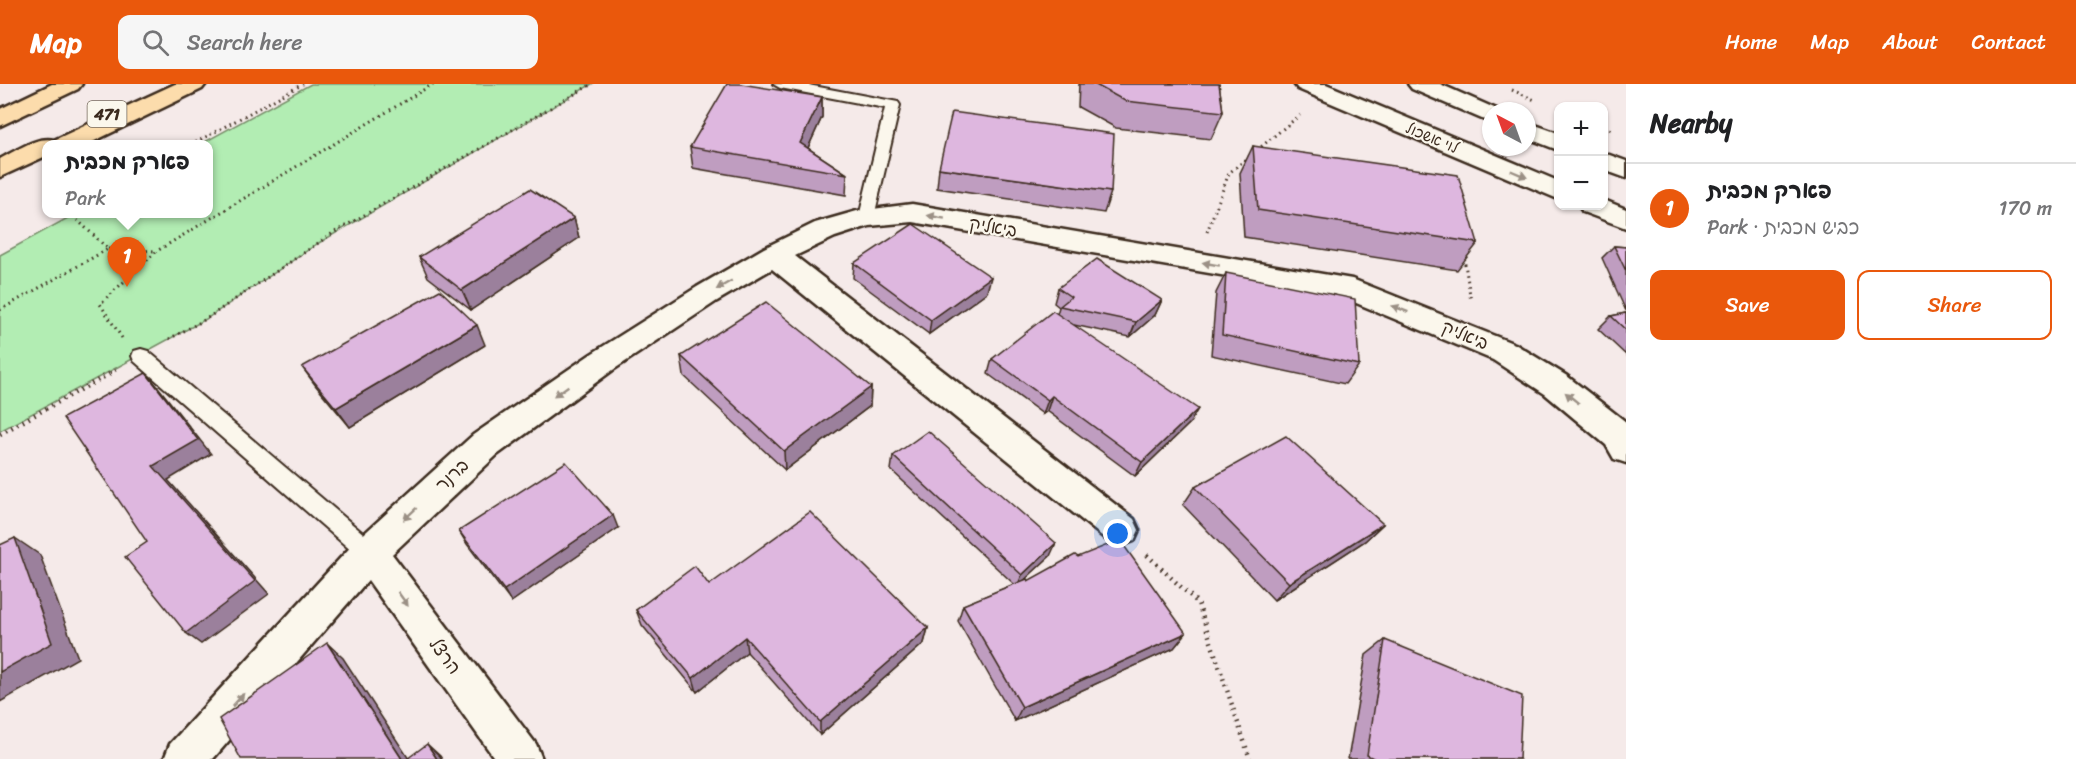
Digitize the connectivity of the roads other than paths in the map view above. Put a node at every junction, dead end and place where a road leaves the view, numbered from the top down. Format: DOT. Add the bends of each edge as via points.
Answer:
graph roads {
  1 [pos="70,84"];
  2 [pos="166,84"];
  3 [pos="194,84"];
  4 [pos="780,84"];
  5 [pos="1420,84"];
  6 [pos="1317,89"];
  7 [pos="1482,110"];
  8 [pos="0,119"];
  9 [pos="1536,133"];
  10 [pos="57,140"];
  11 [pos="73,140"];
  12 [pos="1554,140"];
  13 [pos="42,148"];
  14 [pos="42,155"];
  15 [pos="1608,162"];
  16 [pos="0,169"];
  17 [pos="1626,170"];
  18 [pos="0,174"];
  19 [pos="1554,189"];
  20 [pos="1603,210"];
  21 [pos="867,217"];
  22 [pos="1626,219"];
  23 [pos="774,255"];
  24 [pos="141,356"];
  25 [pos="1623,438"];
  26 [pos="1121,530"];
  27 [pos="369,552"];
  28 [pos="185,759"];
  29 [pos="521,759"];
  1 -- 8 [label="highway, 471"];
  2 -- 10 [label="highway, 471"];
  3 -- 11 [label="highway"];
  4 -- 21 [label="lane" via="893,105"];
  5 -- 7 [label="street"];
  6 -- 19 [label="street, לוי אשכול, one-way"];
  9 -- 12 [label="street"];
  13 -- 16 [label="highway, 471"];
  14 -- 18 [label="highway"];
  15 -- 17 [label="street"];
  20 -- 22 [label="street"];
  21 -- 23 [label="street, ביאליק" via="825,230"];
  25 -- 21 [label="street, ביאליק, one-way" via="1557,385 1504,352 1342,286 912,213"];
  23 -- 26 [label="street"];
  23 -- 27 [label="street, ברנר, one-way" via="602,362 484,445"];
  24 -- 27 [label="lane"];
  28 -- 27 [label="street, ברנר, one-way"];
  27 -- 29 [label="street, הרצל, one-way"];
}
